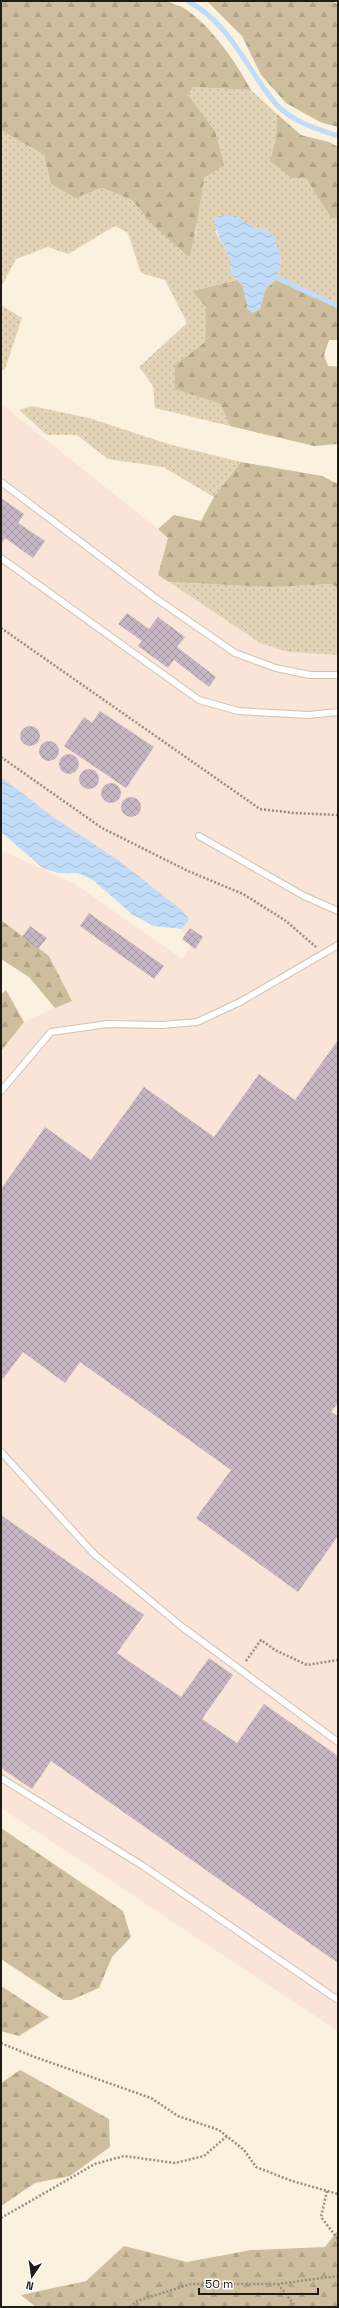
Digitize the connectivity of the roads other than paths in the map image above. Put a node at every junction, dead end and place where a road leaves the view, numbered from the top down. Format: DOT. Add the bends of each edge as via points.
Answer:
graph roads {
  1 [pos="1,482"];
  2 [pos="1,558"];
  3 [pos="338,675"];
  4 [pos="338,712"];
  5 [pos="199,836"];
  6 [pos="338,912"];
  7 [pos="338,945"];
  8 [pos="1,1090"];
  9 [pos="1,1452"];
  10 [pos="338,1742"];
  11 [pos="1,1778"];
  12 [pos="338,2000"];
  1 -- 3 [label="lane" via="154,597 235,653 276,668 310,675"];
  2 -- 4 [label="lane" via="198,700 238,711 308,714"];
  5 -- 6 [label="lane" via="304,896"];
  7 -- 8 [label="lane" via="240,1002 198,1022 162,1026 108,1024 52,1032"];
  9 -- 10 [label="lane" via="94,1554 181,1626"];
  11 -- 12 [label="lane" via="143,1866"];
}
